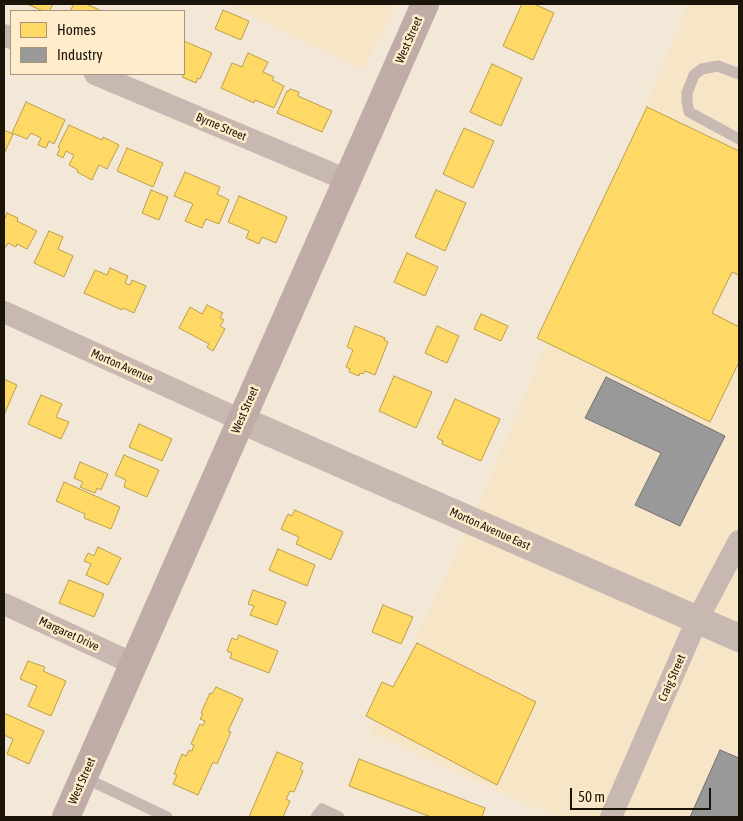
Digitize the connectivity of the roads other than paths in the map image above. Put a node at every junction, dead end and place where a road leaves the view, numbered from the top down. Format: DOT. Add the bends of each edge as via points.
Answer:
graph roads {
  1 [pos="424,4"];
  2 [pos="739,74"];
  3 [pos="97,75"];
  4 [pos="739,139"];
  5 [pos="347,180"];
  6 [pos="4,312"];
  7 [pos="241,420"];
  8 [pos="739,541"];
  9 [pos="4,604"];
  10 [pos="697,620"];
  11 [pos="739,638"];
  12 [pos="134,664"];
  13 [pos="83,777"];
  14 [pos="66,817"];
  15 [pos="167,817"];
  16 [pos="316,817"];
  17 [pos="339,817"];
  18 [pos="610,817"];
  1 -- 5 [label="main road, West Street"];
  2 -- 4 [label="lane" via="718,66 702,69 694,75 687,93 689,112"];
  3 -- 5 [label="street, Byrne Street"];
  5 -- 7 [label="main road, West Street"];
  6 -- 7 [label="street, Morton Avenue"];
  7 -- 10 [label="street, Morton Avenue East"];
  7 -- 12 [label="main road, West Street"];
  8 -- 10 [label="street, Craig Street"];
  9 -- 12 [label="street, Margaret Drive"];
  10 -- 11 [label="street, Morton Avenue East"];
  10 -- 18 [label="street, Craig Street"];
  12 -- 13 [label="main road, West Street"];
  13 -- 14 [label="main road, West Street"];
  13 -- 15 [label="lane"];
  16 -- 17 [label="lane" via="322,809"];
}
